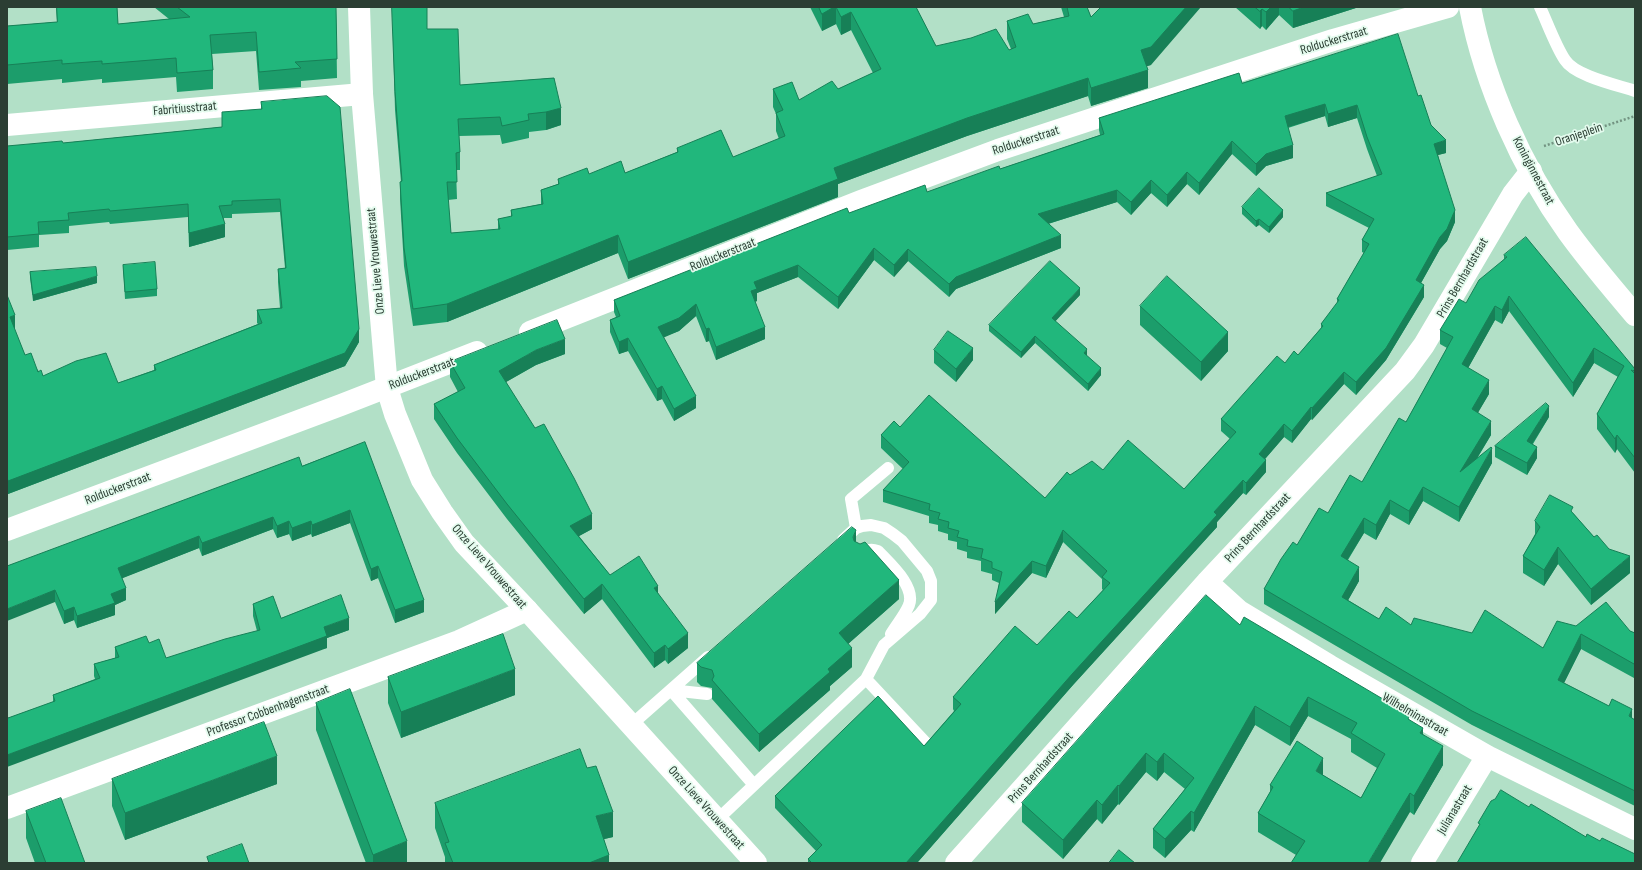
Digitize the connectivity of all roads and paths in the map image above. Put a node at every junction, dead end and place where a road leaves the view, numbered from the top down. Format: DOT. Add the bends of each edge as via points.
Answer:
graph roads {
  1 [pos="358,7"];
  2 [pos="1448,7"];
  3 [pos="1470,7"];
  4 [pos="1540,7"];
  5 [pos="1635,91"];
  6 [pos="362,94"];
  7 [pos="1635,116"];
  8 [pos="7,125"];
  9 [pos="1527,162"];
  10 [pos="1635,315"];
  11 [pos="387,388"];
  12 [pos="888,468"];
  13 [pos="856,528"];
  14 [pos="7,530"];
  15 [pos="832,549"];
  16 [pos="860,555"];
  17 [pos="1207,582"];
  18 [pos="527,610"];
  19 [pos="884,645"];
  20 [pos="719,648"];
  21 [pos="866,679"];
  22 [pos="671,690"];
  23 [pos="707,694"];
  24 [pos="631,725"];
  25 [pos="926,743"];
  26 [pos="1487,756"];
  27 [pos="754,785"];
  28 [pos="7,808"];
  29 [pos="717,820"];
  30 [pos="1635,829"];
  31 [pos="756,863"];
  32 [pos="956,863"];
  33 [pos="1422,863"];
  1 -- 6 [label="street, Onze Lieve Vrouwestraat"];
  2 -- 11 [label="street, Rolduckerstraat" via="1333,40 984,155"];
  3 -- 9 [label="street, Koninginnestraat" via="1476,36 1496,98"];
  4 -- 5 [label="lane" via="1565,61 1595,78"];
  6 -- 8 [label="street, Fabritiusstraat"];
  6 -- 11 [label="street, Onze Lieve Vrouwestraat"];
  7 -- 9 [label="path, Oranjeplein"];
  9 -- 10 [label="street, Koninginnestraat" via="1568,232"];
  9 -- 17 [label="street, Prins Bernhardstraat" via="1513,194 1424,345 1405,371"];
  11 -- 14 [label="street, Rolduckerstraat"];
  11 -- 18 [label="street, Onze Lieve Vrouwestraat" via="422,480 442,512 464,543"];
  12 -- 13 [label="lane" via="851,499"];
  13 -- 15 [label="lane"];
  13 -- 19 [label="lane" via="871,525 884,528 893,534 927,571 931,581 931,600 927,607"];
  16 -- 19 [label="lane" via="867,550 878,551 905,581 910,592 909,606"];
  17 -- 26 [label="street, Wilhelminastraat" via="1238,611"];
  17 -- 32 [label="street, Prins Bernhardstraat"];
  18 -- 24 [label="street, Onze Lieve Vrouwestraat"];
  18 -- 28 [label="street, Professor Cobbenhagenstraat" via="459,641"];
  19 -- 21 [label="lane"];
  20 -- 22 [label="lane"];
  21 -- 25 [label="lane"];
  21 -- 27 [label="lane"];
  22 -- 23 [label="lane"];
  22 -- 24 [label="lane"];
  22 -- 27 [label="lane"];
  24 -- 29 [label="street, Onze Lieve Vrouwestraat"];
  26 -- 30 [label="street, Wilhelminastraat"];
  26 -- 33 [label="street, Julianastraat"];
  27 -- 29 [label="lane"];
  29 -- 31 [label="street, Onze Lieve Vrouwestraat"];
}
